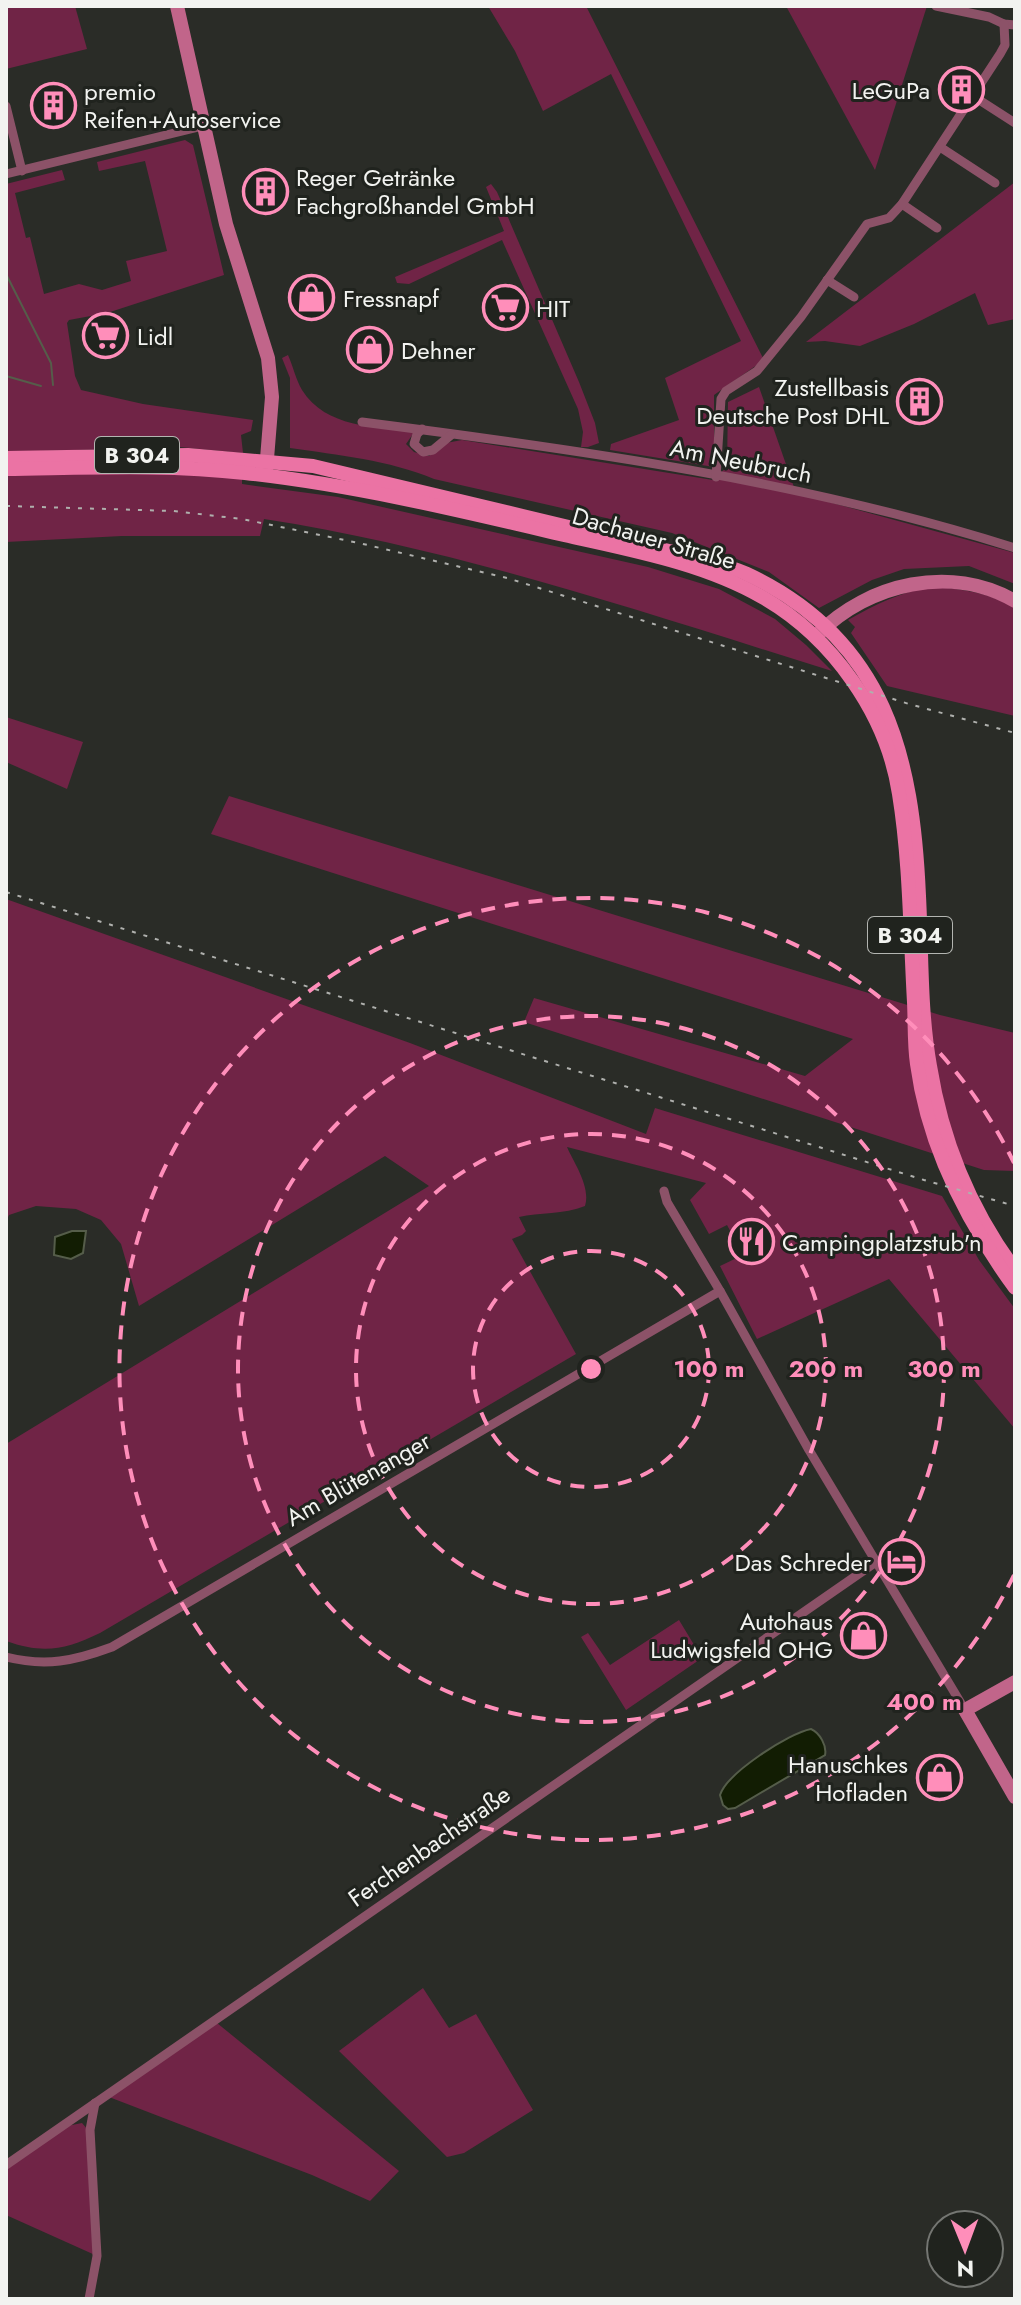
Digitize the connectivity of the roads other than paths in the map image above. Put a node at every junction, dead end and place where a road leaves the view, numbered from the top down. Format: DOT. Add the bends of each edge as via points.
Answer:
graph roads {
  1 [pos="177,6"];
  2 [pos="936,6"];
  3 [pos="996,6"];
  4 [pos="1006,23"];
  5 [pos="973,96"];
  6 [pos="6,106"];
  7 [pos="1015,123"];
  8 [pos="203,126"];
  9 [pos="940,147"];
  10 [pos="22,171"];
  11 [pos="6,174"];
  12 [pos="995,183"];
  13 [pos="902,204"];
  14 [pos="937,228"];
  15 [pos="827,280"];
  16 [pos="854,297"];
  17 [pos="362,422"];
  18 [pos="422,429"];
  19 [pos="454,434"];
  20 [pos="6,458"];
  21 [pos="266,468"];
  22 [pos="6,469"];
  23 [pos="716,477"];
  24 [pos="1015,548"];
  25 [pos="1015,601"];
  26 [pos="820,632"];
  27 [pos="664,1191"];
  28 [pos="965,1199"];
  29 [pos="1015,1270"];
  30 [pos="1015,1288"];
  31 [pos="720,1291"];
  32 [pos="876,1562"];
  33 [pos="6,1657"];
  34 [pos="1015,1682"];
  35 [pos="965,1710"];
  36 [pos="1015,1797"];
  37 [pos="95,2103"];
  38 [pos="76,2117"];
  39 [pos="90,2124"];
  40 [pos="6,2165"];
  41 [pos="89,2299"];
  1 -- 8 [label="main road"];
  2 -- 4 [label="street"];
  3 -- 4 [label="street"];
  4 -- 5 [label="street" via="1005,45"];
  5 -- 7 [label="street"];
  5 -- 9 [label="street"];
  6 -- 10 [label="street"];
  8 -- 10 [label="street"];
  8 -- 21 [label="main road" via="226,224 268,358 272,397"];
  9 -- 12 [label="street"];
  9 -- 13 [label="street"];
  10 -- 11 [label="street"];
  13 -- 14 [label="street"];
  13 -- 15 [label="street" via="889,218 867,224"];
  15 -- 16 [label="street"];
  15 -- 23 [label="street" via="757,371 721,399"];
  17 -- 18 [label="street, Am Neubruch"];
  18 -- 19 [label="street, Am Neubruch"];
  18 -- 19 [label="street" via="414,444 423,452"];
  19 -- 23 [label="street, Am Neubruch"];
  20 -- 21 [label="main road, B 304" via="188,455"];
  21 -- 22 [label="main road, B 304"];
  21 -- 26 [label="main road, Dachauer Straße / B 304" via="345,472 690,556 746,574 787,598"];
  23 -- 24 [label="street, Am Neubruch" via="852,501"];
  25 -- 26 [label="main road" via="966,583 912,584 863,601"];
  26 -- 28 [label="main road, Dachauer Straße / B 304" via="868,706 887,745 899,791 917,1064 933,1131"];
  26 -- 28 [label="main road, Dachauer Straße / B 304" via="856,661 868,680 898,742 908,778 929,1065"];
  27 -- 31 [label="street"];
  28 -- 29 [label="main road, Dachauer Straße / B 304"];
  28 -- 30 [label="main road, Dachauer Straße / B 304" via="990,1253"];
  31 -- 32 [label="street"];
  31 -- 33 [label="street, Am Blütenanger" via="112,1647 78,1660 32,1663"];
  32 -- 35 [label="street"];
  32 -- 37 [label="street, Ferchenbachstraße"];
  34 -- 35 [label="main road"];
  35 -- 36 [label="main road"];
  37 -- 38 [label="street, Ferchenbachstraße"];
  37 -- 39 [label="street"];
  38 -- 39 [label="street"];
  38 -- 40 [label="street, Ferchenbachstraße"];
  39 -- 41 [label="street" via="97,2256"];
}
